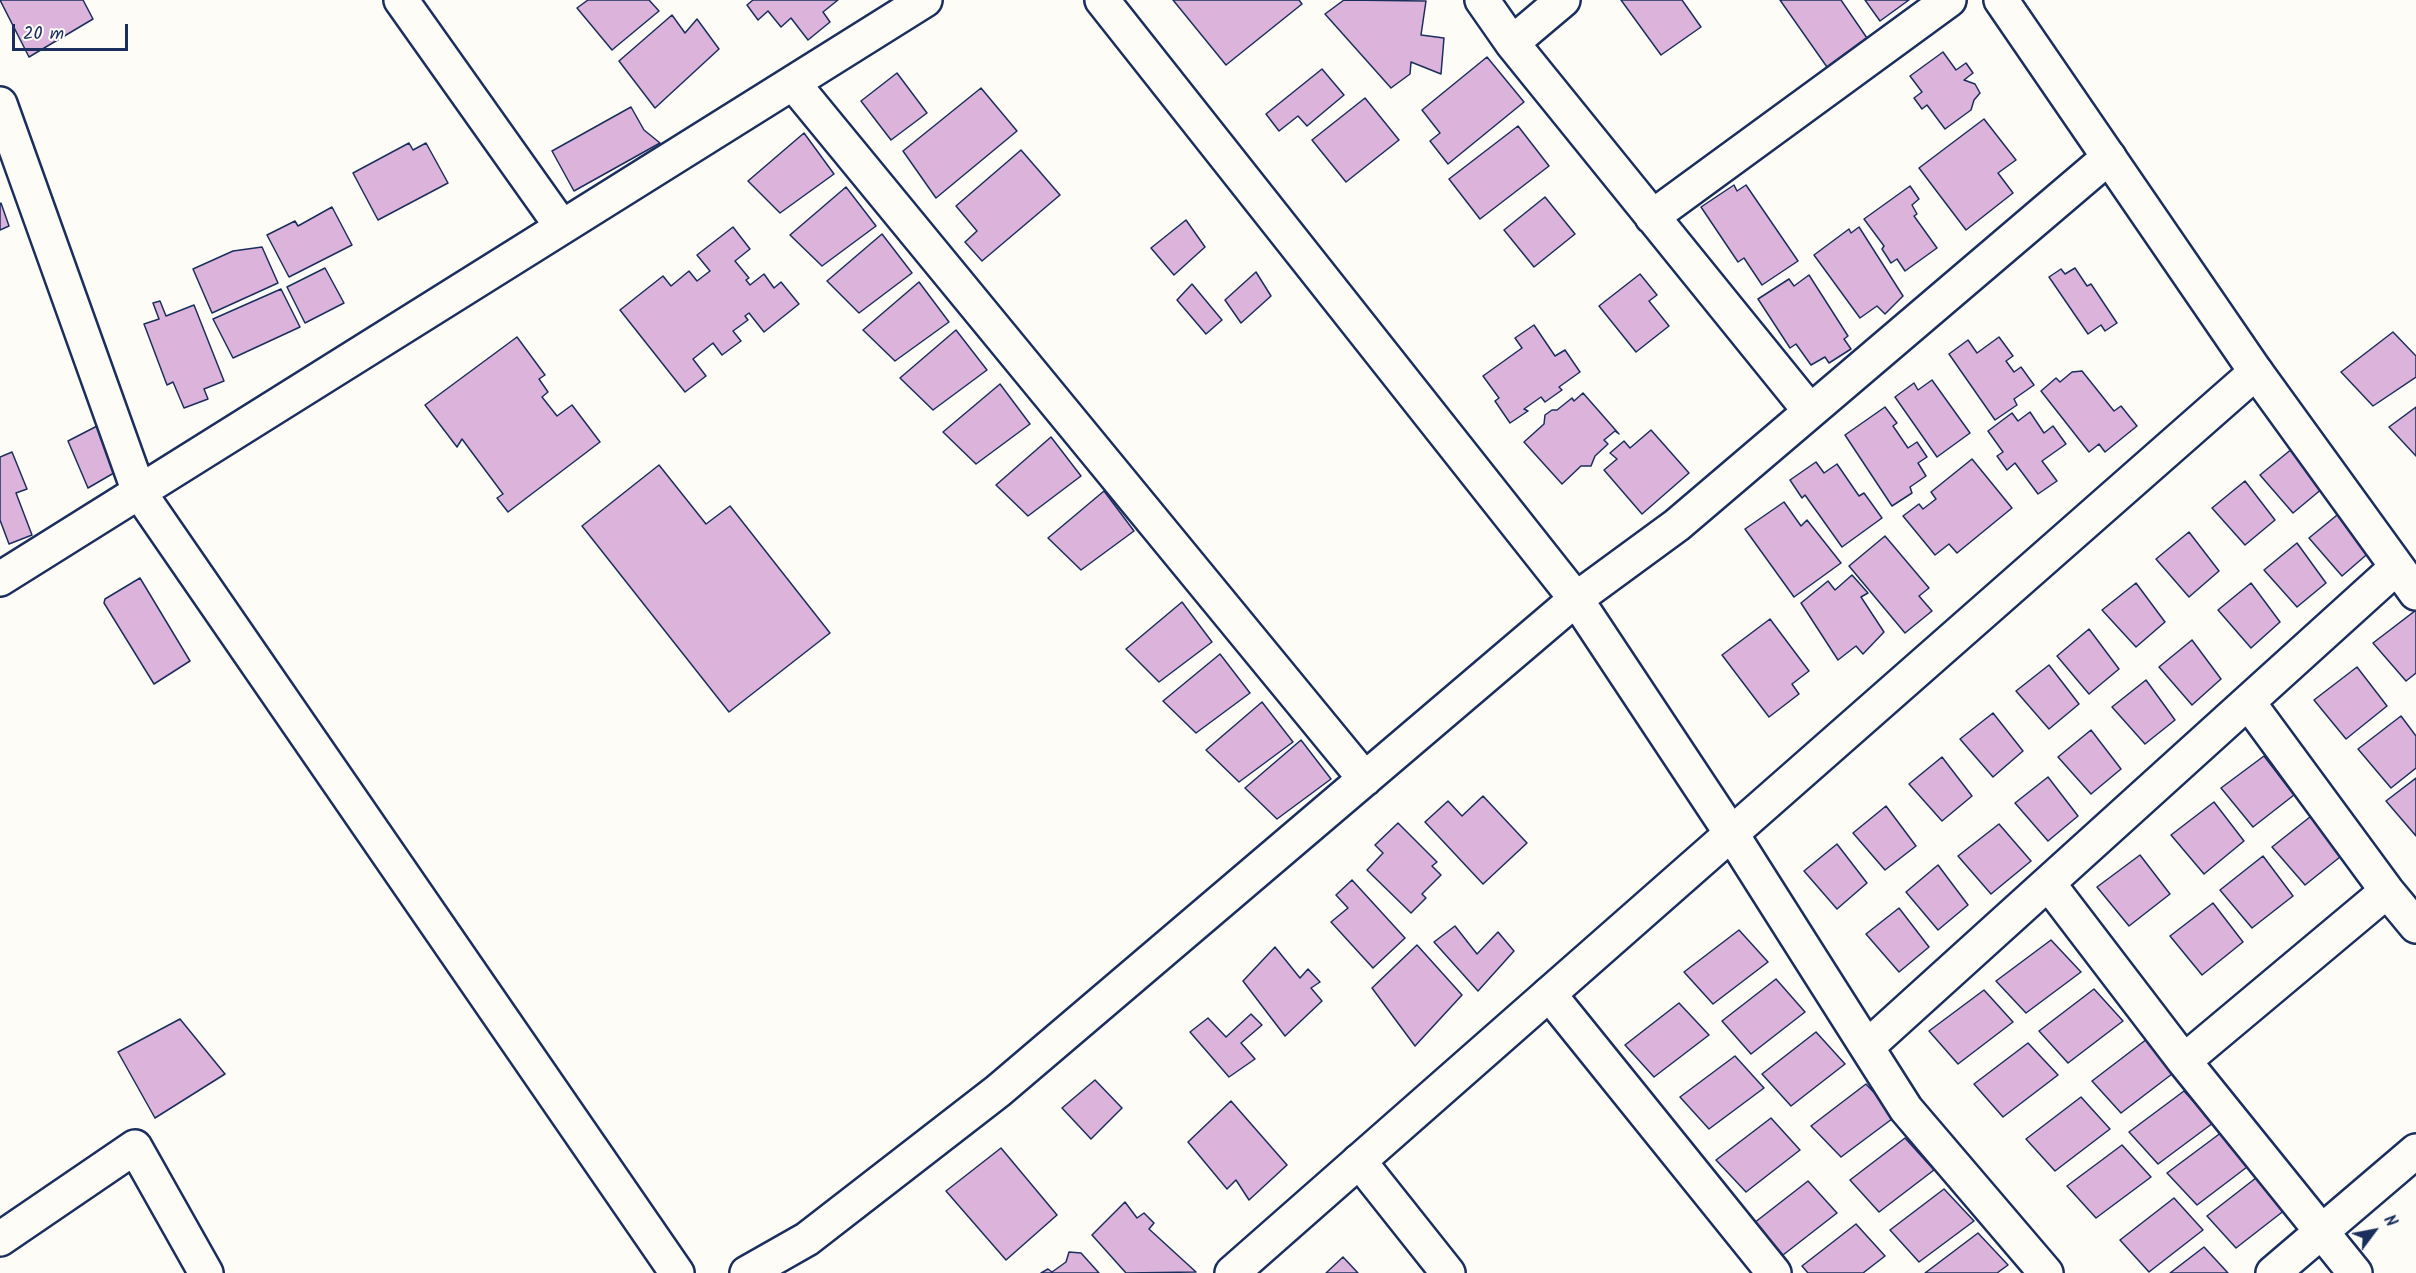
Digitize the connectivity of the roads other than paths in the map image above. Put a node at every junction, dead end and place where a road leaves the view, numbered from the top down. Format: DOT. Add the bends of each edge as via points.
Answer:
graph roads {
  1 [pos="401,0"];
  2 [pos="925,0"];
  3 [pos="1102,0"];
  4 [pos="1482,0"];
  5 [pos="1563,0"];
  6 [pos="1949,0"];
  7 [pos="2001,0"];
  8 [pos="1512,43"];
  9 [pos="793,83"];
  10 [pos="0,104"];
  11 [pos="2109,157"];
  12 [pos="1652,216"];
  13 [pos="562,227"];
  14 [pos="2256,372"];
  15 [pos="1810,411"];
  16 [pos="139,492"];
  17 [pos="0,579"];
  18 [pos="2407,580"];
  19 [pos="1576,599"];
  20 [pos="2248,702"];
  21 [pos="1365,779"];
  22 [pos="1731,833"];
  23 [pos="2048,884"];
  24 [pos="2387,891"];
  25 [pos="2416,926"];
  26 [pos="1549,994"];
  27 [pos="1867,1047"];
  28 [pos="2184,1061"];
  29 [pos="2416,1150"];
  30 [pos="1359,1161"];
  31 [pos="2322,1232"];
  32 [pos="0,1239"];
  33 [pos="206,1273"];
  34 [pos="677,1273"];
  35 [pos="747,1273"];
  36 [pos="1232,1273"];
  37 [pos="1448,1273"];
  38 [pos="1774,1273"];
  39 [pos="2046,1273"];
  40 [pos="2273,1273"];
  41 [pos="2355,1273"];
  1 -- 13 [label="street"];
  2 -- 9 [label="street"];
  3 -- 19 [label="street"];
  4 -- 8 [label="street"];
  5 -- 8 [label="street"];
  6 -- 12 [label="street"];
  7 -- 11 [label="street"];
  8 -- 12 [label="street"];
  9 -- 13 [label="street"];
  9 -- 21 [label="street"];
  10 -- 16 [label="street"];
  11 -- 14 [label="street"];
  11 -- 15 [label="street"];
  12 -- 15 [label="street"];
  13 -- 16 [label="street"];
  14 -- 18 [label="street"];
  14 -- 22 [label="street"];
  15 -- 19 [label="street" via="1677,525"];
  16 -- 17 [label="street"];
  16 -- 34 [label="street"];
  18 -- 20 [label="street"];
  19 -- 21 [label="street"];
  19 -- 22 [label="street"];
  20 -- 23 [label="street"];
  20 -- 24 [label="street"];
  21 -- 35 [label="street" via="998,1091 807,1239"];
  22 -- 26 [label="street"];
  22 -- 27 [label="street"];
  23 -- 27 [label="street"];
  23 -- 28 [label="street"];
  24 -- 25 [label="street"];
  24 -- 28 [label="street"];
  26 -- 30 [label="street"];
  26 -- 38 [label="street"];
  27 -- 39 [label="street" via="1906,1108"];
  28 -- 31 [label="street"];
  29 -- 31 [label="street"];
  30 -- 36 [label="street"];
  30 -- 37 [label="street"];
  31 -- 40 [label="street"];
  31 -- 41 [label="street"];
  32 -- 33 [label="street" via="135,1147"];
}
